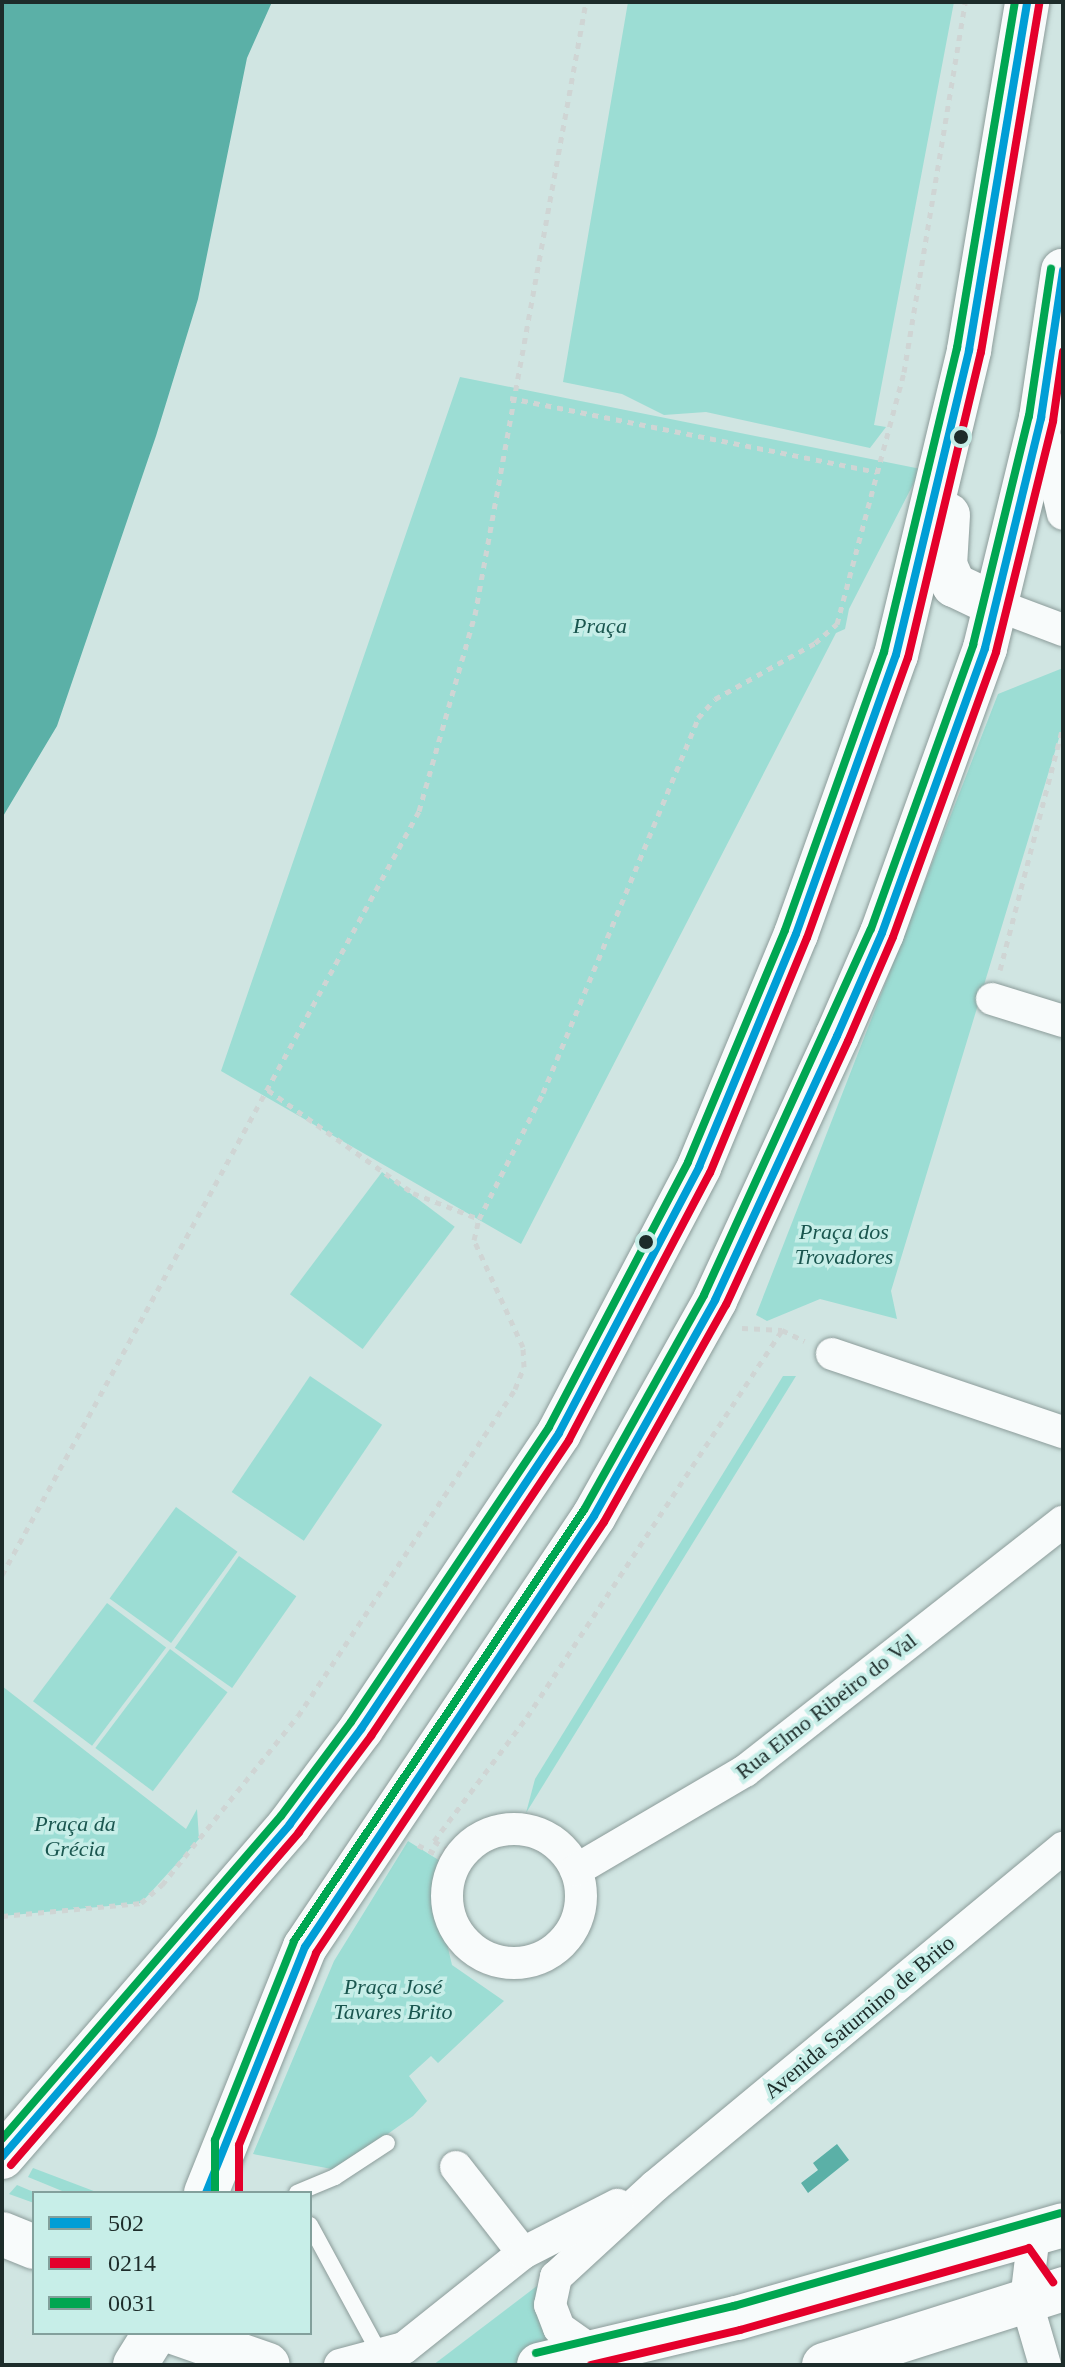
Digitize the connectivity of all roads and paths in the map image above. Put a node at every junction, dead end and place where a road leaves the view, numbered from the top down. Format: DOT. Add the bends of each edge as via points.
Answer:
graph roads {
  1 [pos="586,2"];
  2 [pos="965,2"];
  3 [pos="1027,2"];
  4 [pos="1063,271"];
  5 [pos="969,350"];
  6 [pos="510,398"];
  7 [pos="1041,418"];
  8 [pos="877,472"];
  9 [pos="1063,514"];
  10 [pos="994,604"];
  11 [pos="1063,630"];
  12 [pos="1063,727"];
  13 [pos="992,999"];
  14 [pos="1063,1021"];
  15 [pos="268,1090"];
  16 [pos="479,1219"];
  17 [pos="832,1354"];
  18 [pos="1063,1432"];
  19 [pos="1063,1522"];
  20 [pos="2,1575"];
  21 [pos="1063,1848"];
  22 [pos="579,1856"];
  23 [pos="2,1916"];
  24 [pos="227,2143"];
  25 [pos="387,2143"];
  26 [pos="2,2157"];
  27 [pos="456,2167"];
  28 [pos="655,2186"];
  29 [pos="207,2191"];
  30 [pos="227,2191"];
  31 [pos="302,2191"];
  32 [pos="312,2229"];
  33 [pos="1048,2230"];
  34 [pos="2,2234"];
  35 [pos="32,2246"];
  36 [pos="523,2253"];
  37 [pos="1063,2275"];
  38 [pos="1044,2295"];
  39 [pos="154,2335"];
  40 [pos="182,2335"];
  41 [pos="263,2335"];
  42 [pos="596,2354"];
  43 [pos="381,2356"];
  44 [pos="135,2365"];
  45 [pos="268,2365"];
  46 [pos="288,2365"];
  47 [pos="340,2365"];
  48 [pos="539,2365"];
  49 [pos="824,2365"];
  50 [pos="1045,2365"];
  1 -- 6 [label="path"];
  2 -- 8 [label="path" via="917,302"];
  3 -- 5 [label="main road"];
  4 -- 7 [label="main road"];
  5 -- 10 [label="main road" via="945,565 954,585"];
  5 -- 26 [label="main road" via="896,655 796,934 699,1167 652,1263 559,1433 361,1729 290,1824"];
  6 -- 8 [label="path"];
  6 -- 15 [label="path" via="475,615 419,811"];
  7 -- 9 [label="street"];
  7 -- 10 [label="main road"];
  8 -- 16 [label="path" via="837,624 815,643 715,699 698,718 543,1093"];
  10 -- 11 [label="street"];
  10 -- 24 [label="main road" via="985,648 882,933 715,1300 594,1516 305,1947"];
  12 -- 13 [label="path"];
  13 -- 14 [label="street"];
  15 -- 16 [label="path" via="413,1193"];
  15 -- 20 [label="path"];
  16 -- 23 [label="path" via="474,1240 523,1347 524,1367 515,1389 298,1716 162,1885 141,1903"];
  17 -- 18 [label="street"];
  17 -- 22 [label="path" via="782,1330 527,1717 434,1841 449,1851 467,1833 500,1819 544,1826"];
  19 -- 22 [label="street, Rua Elmo Ribeiro do Val" via="745,1771"];
  21 -- 28 [label="street, Avenida Saturnino de Brito"];
  22 -- 22 [label="street" via="548,1837 517,1829 485,1834 467,1846 450,1874 447,1906 454,1927 488,1958 510,1964 533,1961 570,1935 579,1915"];
  24 -- 29 [label="main road"];
  24 -- 30 [label="main road"];
  25 -- 31 [label="lane" via="335,2177"];
  27 -- 36 [label="street"];
  28 -- 36 [label="street, Avenida Saturnino de Brito"];
  28 -- 42 [label="street, Avenida Saturnino de Brito" via="556,2277 550,2305 559,2328"];
  32 -- 43 [label="lane"];
  33 -- 37 [label="street"];
  33 -- 38 [label="street"];
  33 -- 42 [label="main road"];
  34 -- 35 [label="main road"];
  36 -- 43 [label="street, Avenida Saturnino de Brito" via="404,2348"];
  38 -- 49 [label="main road"];
  38 -- 50 [label="street"];
  39 -- 44 [label="main road"];
  40 -- 45 [label="main road"];
  41 -- 46 [label="main road"];
  42 -- 48 [label="main road"];
  43 -- 47 [label="street, Avenida Saturnino de Brito"];
}
